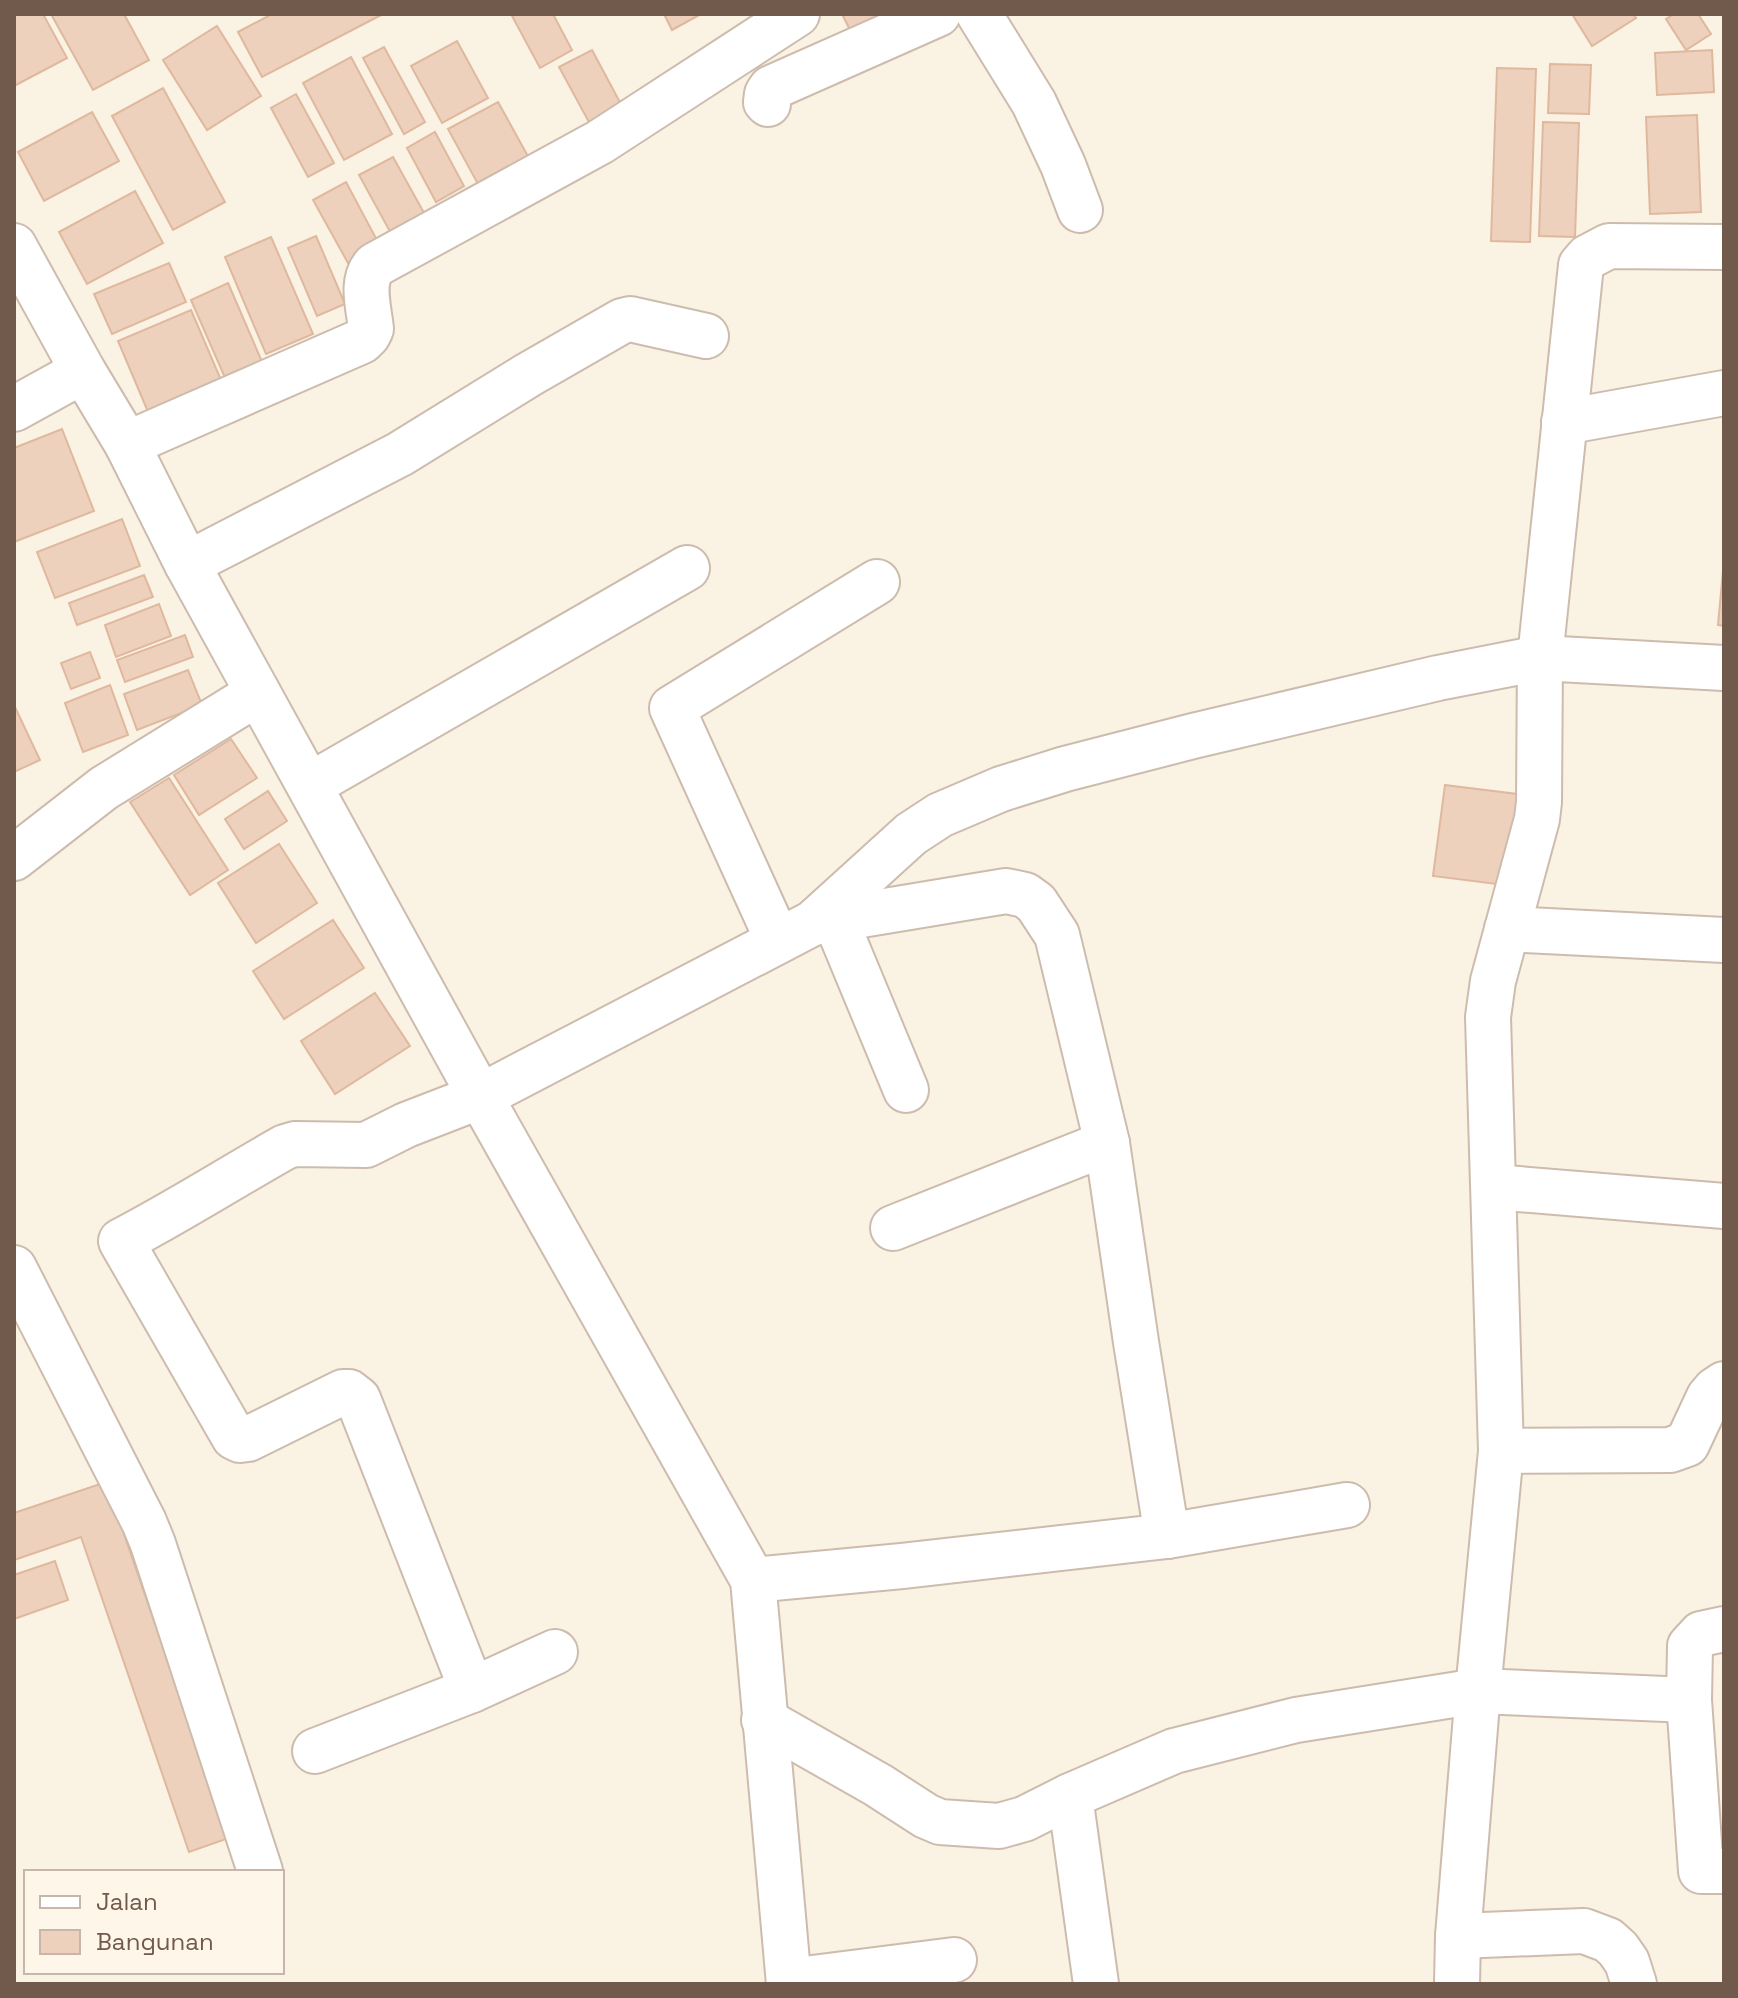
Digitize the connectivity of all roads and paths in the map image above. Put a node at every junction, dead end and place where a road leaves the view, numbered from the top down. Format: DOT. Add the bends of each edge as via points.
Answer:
graph roads {
  1 [pos="797,14"];
  2 [pos="938,14"];
  3 [pos="979,14"];
  4 [pos="768,104"];
  5 [pos="1080,210"];
  6 [pos="1716,244"];
  7 [pos="14,246"];
  8 [pos="706,336"];
  9 [pos="83,371"];
  10 [pos="1724,393"];
  11 [pos="14,409"];
  12 [pos="1564,422"];
  13 [pos="127,444"];
  14 [pos="187,564"];
  15 [pos="687,568"];
  16 [pos="877,582"];
  17 [pos="1540,658"];
  18 [pos="1724,668"];
  19 [pos="258,693"];
  20 [pos="310,785"];
  21 [pos="14,858"];
  22 [pos="808,928"];
  23 [pos="1507,929"];
  24 [pos="1724,940"];
  25 [pos="906,1090"];
  26 [pos="481,1096"];
  27 [pos="1107,1143"];
  28 [pos="1494,1187"];
  29 [pos="1724,1206"];
  30 [pos="893,1228"];
  31 [pos="19,1288"];
  32 [pos="1724,1384"];
  33 [pos="1501,1451"];
  34 [pos="1347,1505"];
  35 [pos="1167,1536"];
  36 [pos="753,1580"];
  37 [pos="1724,1629"];
  38 [pos="555,1652"];
  39 [pos="472,1690"];
  40 [pos="1478,1691"];
  41 [pos="1689,1700"];
  42 [pos="764,1720"];
  43 [pos="315,1751"];
  44 [pos="1070,1796"];
  45 [pos="260,1870"];
  46 [pos="1724,1871"];
  47 [pos="1458,1936"];
  48 [pos="954,1960"];
  49 [pos="789,1982"];
  50 [pos="1096,1984"];
  51 [pos="1457,1984"];
  52 [pos="1634,1984"];
  1 -- 13 [label="street" via="600,142 375,265 366,280 371,329 362,341"];
  2 -- 4 [label="street" via="771,88"];
  3 -- 5 [label="street" via="1034,103"];
  6 -- 12 [label="street" via="1609,246 1581,265"];
  7 -- 9 [label="street"];
  8 -- 14 [label="street" via="622,321 400,454"];
  9 -- 11 [label="street"];
  9 -- 13 [label="street"];
  10 -- 12 [label="street"];
  12 -- 17 [label="street"];
  13 -- 14 [label="street"];
  14 -- 19 [label="street"];
  15 -- 20 [label="street"];
  16 -- 22 [label="street" via="672,708"];
  17 -- 18 [label="street"];
  17 -- 22 [label="street" via="1178,740 1001,789 925,824"];
  17 -- 23 [label="street" via="1537,819"];
  19 -- 20 [label="street"];
  19 -- 21 [label="street" via="104,788"];
  20 -- 26 [label="street"];
  22 -- 25 [label="street"];
  22 -- 26 [label="street"];
  22 -- 27 [label="street" via="1006,891 1025,895 1057,935"];
  23 -- 24 [label="street"];
  23 -- 28 [label="street" via="1488,1017"];
  26 -- 36 [label="street"];
  26 -- 39 [label="street" via="366,1145 285,1147 121,1241 234,1437 248,1439 343,1392 358,1399"];
  27 -- 30 [label="street"];
  27 -- 35 [label="street"];
  28 -- 29 [label="street"];
  28 -- 33 [label="street"];
  31 -- 45 [label="street" via="144,1522"];
  32 -- 33 [label="street" via="1709,1397 1687,1444 1679,1448"];
  33 -- 40 [label="street"];
  34 -- 35 [label="street"];
  35 -- 36 [label="street"];
  36 -- 42 [label="street"];
  37 -- 41 [label="street" via="1701,1634 1690,1646"];
  38 -- 39 [label="street"];
  39 -- 43 [label="street"];
  40 -- 41 [label="street"];
  40 -- 44 [label="street" via="1296,1720 1214,1740 1174,1751"];
  40 -- 47 [label="street"];
  41 -- 46 [label="street" via="1701,1871"];
  42 -- 44 [label="street" via="940,1822 1012,1824"];
  42 -- 49 [label="street"];
  44 -- 50 [label="street"];
  47 -- 51 [label="street"];
  47 -- 52 [label="street" via="1584,1931 1618,1949"];
  48 -- 49 [label="street"];
}
